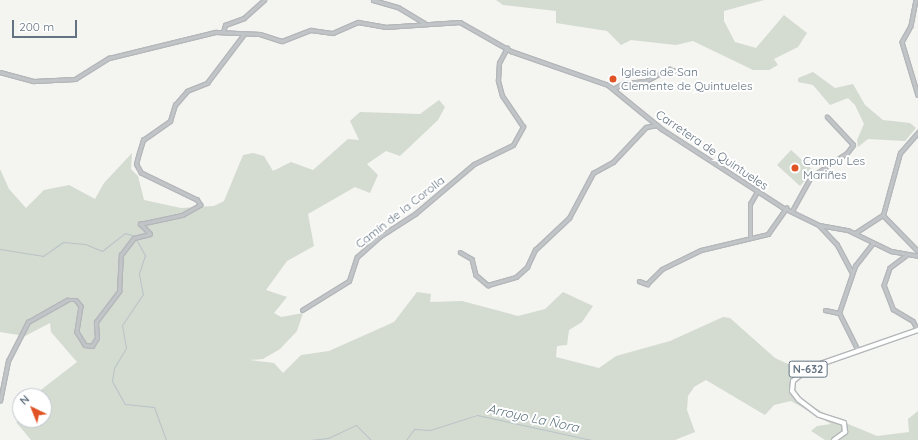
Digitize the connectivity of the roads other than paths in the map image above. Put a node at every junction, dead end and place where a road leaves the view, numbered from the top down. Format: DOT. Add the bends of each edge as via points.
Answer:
graph roads {
  1 [pos="264,0"];
  2 [pos="374,0"];
  3 [pos="916,0"];
  4 [pos="426,24"];
  5 [pos="223,32"];
  6 [pos="244,34"];
  7 [pos="507,48"];
  8 [pos="676,70"];
  9 [pos="0,72"];
  10 [pos="613,89"];
  11 [pos="918,95"];
  12 [pos="827,117"];
  13 [pos="658,126"];
  14 [pos="918,132"];
  15 [pos="757,192"];
  16 [pos="786,208"];
  17 [pos="792,211"];
  18 [pos="883,215"];
  19 [pos="819,225"];
  20 [pos="855,233"];
  21 [pos="750,236"];
  22 [pos="873,243"];
  23 [pos="918,251"];
  24 [pos="460,252"];
  25 [pos="906,256"];
  26 [pos="918,256"];
  27 [pos="852,272"];
  28 [pos="639,281"];
  29 [pos="302,310"];
  30 [pos="825,310"];
  31 [pos="839,313"];
  32 [pos="918,330"];
  33 [pos="858,351"];
  34 [pos="0,401"];
  35 [pos="834,440"];
  1 -- 5 [label="street" via="244,18 225,25"];
  2 -- 4 [label="street" via="398,7"];
  3 -- 11 [label="street" via="910,26 902,42"];
  4 -- 6 [label="street, Carretera de Quintueles" via="385,27 358,22 333,33 310,30 282,41"];
  4 -- 7 [label="street, Carretera de Quintueles" via="464,24"];
  5 -- 6 [label="street, Carretera de Quintueles"];
  5 -- 9 [label="street, Carretera de Quintueles" via="195,35 109,58 75,79 34,81"];
  6 -- 34 [label="street" via="207,83 187,91 175,105 170,121 143,140 136,164 140,173 197,200 200,205 182,216 141,224 150,234 135,237 121,255 119,291 96,322 97,338 92,346 87,347 77,332 81,306 76,300 67,300 31,320 19,336 8,361"];
  7 -- 10 [label="street, Carretera de Quintueles"];
  7 -- 29 [label="street, Camín de la Corolla" via="499,63 498,81 502,96 523,126 512,145 474,164 415,214 379,237 357,257 349,281"];
  8 -- 10 [label="street" via="669,69 646,81 624,83"];
  10 -- 13 [label="street, Carretera de Quintueles"];
  12 -- 17 [label="street" via="853,145 811,176"];
  13 -- 15 [label="street, Carretera de Quintueles"];
  13 -- 24 [label="street" via="646,127 613,162 593,173 569,218 535,250 527,267 516,277 488,285 476,275 472,259"];
  14 -- 18 [label="street" via="900,153"];
  15 -- 16 [label="street, Carretera de Quintueles"];
  15 -- 21 [label="street" via="749,211"];
  16 -- 17 [label="street, Carretera de Quintueles"];
  16 -- 21 [label="street" via="768,234"];
  17 -- 19 [label="street, Carretera de Quintueles"];
  18 -- 20 [label="street"];
  18 -- 23 [label="street"];
  19 -- 20 [label="street, Carretera de Quintueles"];
  19 -- 27 [label="street" via="837,244"];
  20 -- 22 [label="street, Carretera de Quintueles"];
  21 -- 28 [label="street" via="701,250 662,269 646,284"];
  22 -- 25 [label="street, Carretera de Quintueles"];
  22 -- 27 [label="street"];
  25 -- 26 [label="street, Carretera de Quintueles"];
  25 -- 32 [label="street" via="890,268 884,285 892,309 913,321"];
  27 -- 31 [label="street"];
  30 -- 31 [label="street"];
  31 -- 33 [label="street"];
  32 -- 33 [label="highway, N-632"];
  33 -- 35 [label="highway, N-632" via="802,371 792,386 793,395 813,412 844,423 846,432"];
}
